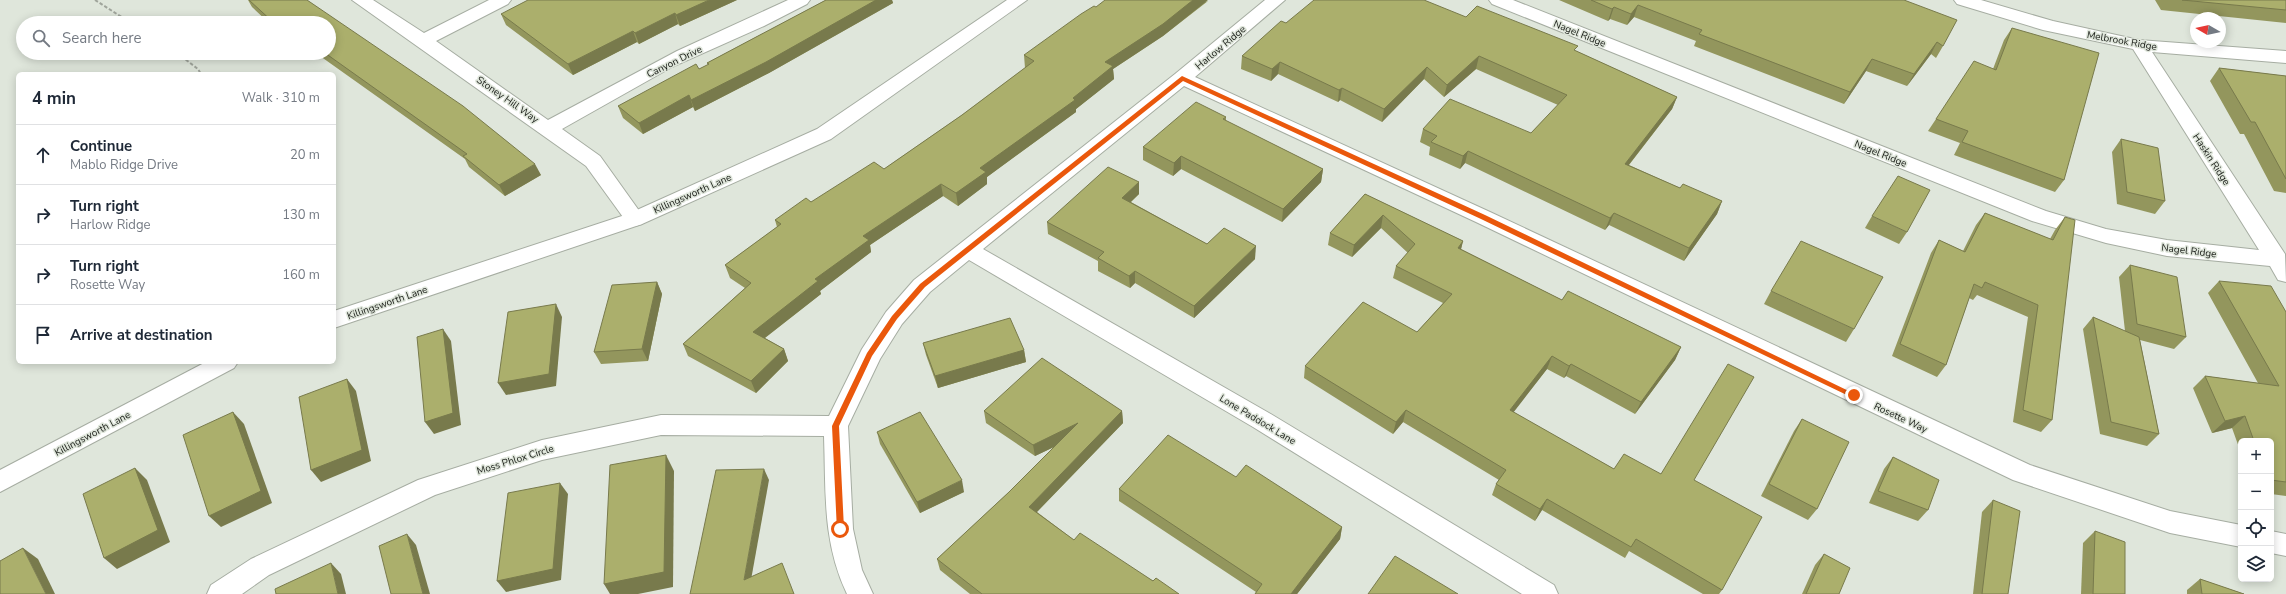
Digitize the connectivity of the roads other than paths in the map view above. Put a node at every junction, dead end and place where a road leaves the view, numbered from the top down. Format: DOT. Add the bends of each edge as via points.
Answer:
graph roads {
  1 [pos="361,0"];
  2 [pos="502,0"];
  3 [pos="801,0"];
  4 [pos="1018,0"];
  5 [pos="1498,0"];
  6 [pos="1963,0"];
  7 [pos="1274,2"];
  8 [pos="423,40"];
  9 [pos="2139,45"];
  10 [pos="2286,57"];
  11 [pos="1182,78"];
  12 [pos="550,128"];
  13 [pos="635,219"];
  14 [pos="968,250"];
  15 [pos="2281,267"];
  16 [pos="336,319"];
  17 [pos="222,364"];
  18 [pos="836,426"];
  19 [pos="0,482"];
  20 [pos="2238,535"];
  21 [pos="2274,543"];
  22 [pos="2286,545"];
  23 [pos="220,594"];
  24 [pos="860,594"];
  25 [pos="1545,594"];
  1 -- 8 [label="street, Stoney Hill Way"];
  2 -- 8 [label="street"];
  3 -- 12 [label="street, Canyon Drive" via="623,85"];
  4 -- 13 [label="street, Killingsworth Lane" via="824,134"];
  5 -- 15 [label="street, Nagel Ridge" via="2039,216 2106,236"];
  6 -- 9 [label="street, Melbrook Ridge" via="2049,26"];
  7 -- 11 [label="street, Harlow Ridge"];
  8 -- 12 [label="street, Stoney Hill Way"];
  9 -- 10 [label="street, Melbrook Ridge"];
  9 -- 15 [label="street, Haskin Ridge"];
  11 -- 14 [label="street, Harlow Ridge"];
  11 -- 20 [label="street, Rosette Way" via="1483,217 2022,473 2170,522"];
  12 -- 13 [label="street, Stoney Hill Way" via="593,161"];
  13 -- 16 [label="street, Killingsworth Lane"];
  14 -- 18 [label="street, Harlow Ridge" via="922,286 894,318 870,355"];
  14 -- 25 [label="street, Lone Paddock Lane" via="1261,420"];
  17 -- 19 [label="street, Killingsworth Lane"];
  18 -- 23 [label="street, Moss Phlox Circle" via="661,425 542,450 427,486 260,567"];
  18 -- 24 [label="street" via="840,529 849,571"];
  21 -- 22 [label="street"];
}
